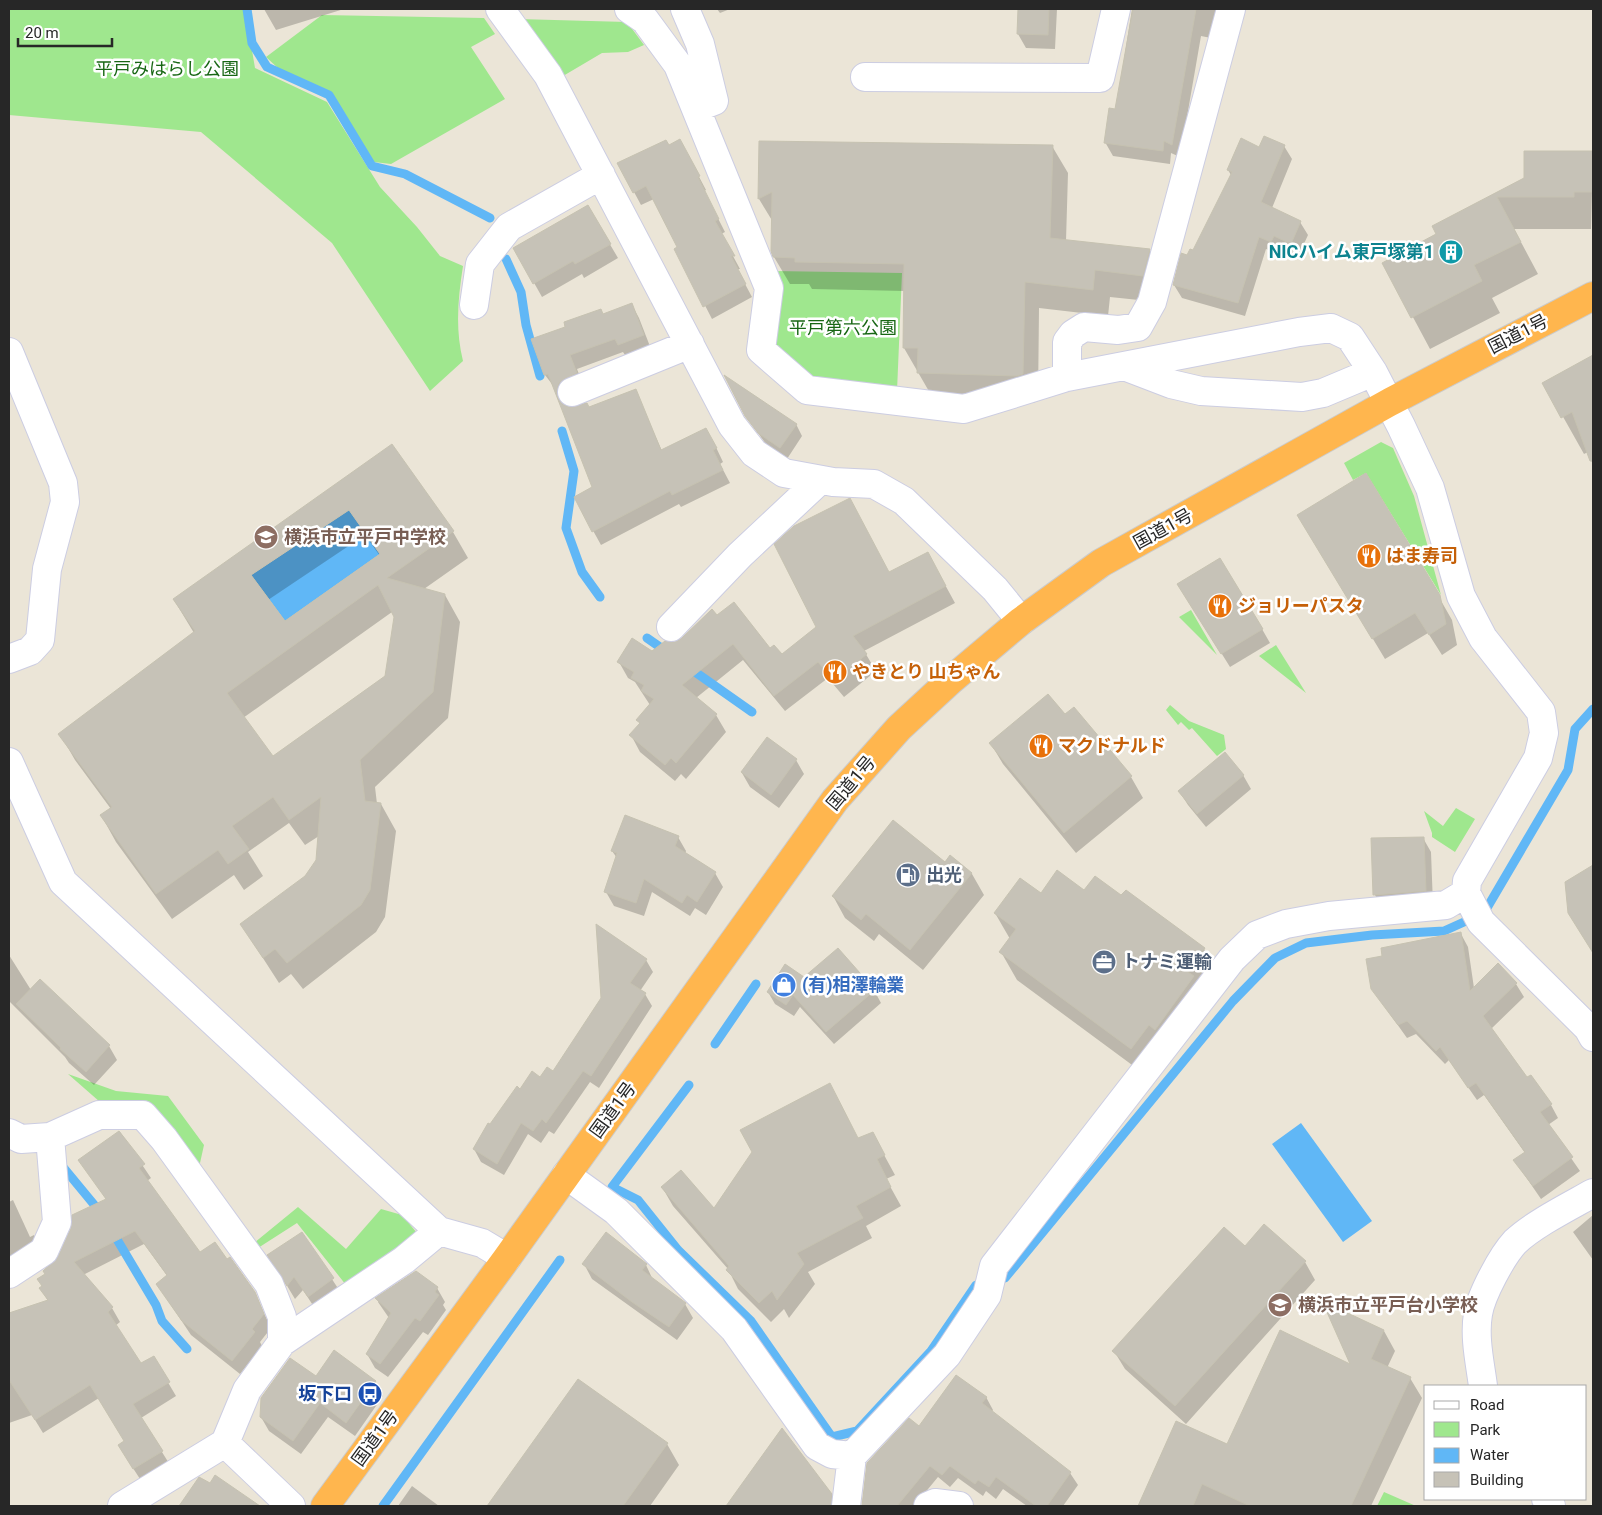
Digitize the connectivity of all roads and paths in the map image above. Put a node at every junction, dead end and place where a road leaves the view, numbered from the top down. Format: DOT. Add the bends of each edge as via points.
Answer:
graph roads {
  1 [pos="500,9"];
  2 [pos="629,9"];
  3 [pos="685,9"];
  4 [pos="1116,9"];
  5 [pos="1231,9"];
  6 [pos="865,77"];
  7 [pos="696,108"];
  8 [pos="601,175"];
  9 [pos="1593,296"];
  10 [pos="474,305"];
  11 [pos="690,344"];
  12 [pos="9,352"];
  13 [pos="1124,366"];
  14 [pos="1373,372"];
  15 [pos="1067,377"];
  16 [pos="572,392"];
  17 [pos="1390,402"];
  18 [pos="820,480"];
  19 [pos="1021,621"];
  20 [pos="671,627"];
  21 [pos="9,660"];
  22 [pos="9,762"];
  23 [pos="1466,893"];
  24 [pos="1593,1037"];
  25 [pos="9,1133"];
  26 [pos="50,1137"];
  27 [pos="566,1175"];
  28 [pos="1593,1193"];
  29 [pos="439,1231"];
  30 [pos="506,1258"];
  31 [pos="9,1274"];
  32 [pos="282,1342"];
  33 [pos="1483,1385"];
  34 [pos="225,1443"];
  35 [pos="852,1456"];
  36 [pos="122,1506"];
  37 [pos="291,1506"];
  38 [pos="325,1506"];
  39 [pos="846,1506"];
  40 [pos="928,1506"];
  41 [pos="960,1506"];
  1 -- 8 [label="street" via="548,75"];
  2 -- 7 [label="street" via="645,20 678,65"];
  3 -- 7 [label="street" via="700,44 714,101"];
  4 -- 6 [label="street" via="1100,78"];
  5 -- 15 [label="street" via="1152,302 1138,327 1118,330 1084,327 1073,334 1067,342"];
  7 -- 15 [label="street" via="769,288 761,350 806,390 964,408"];
  8 -- 10 [label="street" via="509,227 480,264"];
  8 -- 11 [label="street"];
  9 -- 17 [label="highway, 国道1号"];
  11 -- 16 [label="street"];
  11 -- 18 [label="street" via="732,425 754,453 784,473"];
  12 -- 21 [label="street" via="63,483 65,502 47,569 40,640 30,651"];
  13 -- 14 [label="street" via="1171,384 1201,391 1302,397 1323,394"];
  13 -- 14 [label="street" via="1331,328 1350,338"];
  13 -- 15 [label="street"];
  14 -- 17 [label="street"];
  17 -- 19 [label="highway, 国道1号" via="1101,563"];
  17 -- 23 [label="street" via="1430,488 1461,596 1483,638 1542,712 1544,733 1538,758 1467,881"];
  18 -- 19 [label="street" via="874,484 904,501"];
  18 -- 20 [label="street" via="740,555"];
  19 -- 27 [label="highway, 国道1号" via="900,728 835,800"];
  22 -- 29 [label="street" via="63,882"];
  23 -- 24 [label="street" via="1481,922 1588,1028"];
  23 -- 35 [label="street" via="1446,905 1329,916 1286,924 1257,935 1232,959 994,1266 987,1295 947,1355"];
  25 -- 26 [label="street" via="21,1139"];
  26 -- 31 [label="street" via="57,1222 44,1251"];
  26 -- 32 [label="street" via="99,1115 143,1115 269,1284 282,1317"];
  27 -- 30 [label="highway, 国道1号"];
  27 -- 35 [label="street" via="616,1211 734,1329 817,1446 832,1454"];
  28 -- 33 [label="street" via="1515,1243 1490,1282 1478,1313 1477,1347"];
  29 -- 30 [label="street" via="482,1243"];
  29 -- 32 [label="street" via="404,1260"];
  30 -- 38 [label="highway, 国道1号"];
  32 -- 34 [label="street" via="247,1390"];
  34 -- 36 [label="street"];
  34 -- 37 [label="street"];
  35 -- 39 [label="street"];
  40 -- 41 [label="street" via="935,1503"];
}
